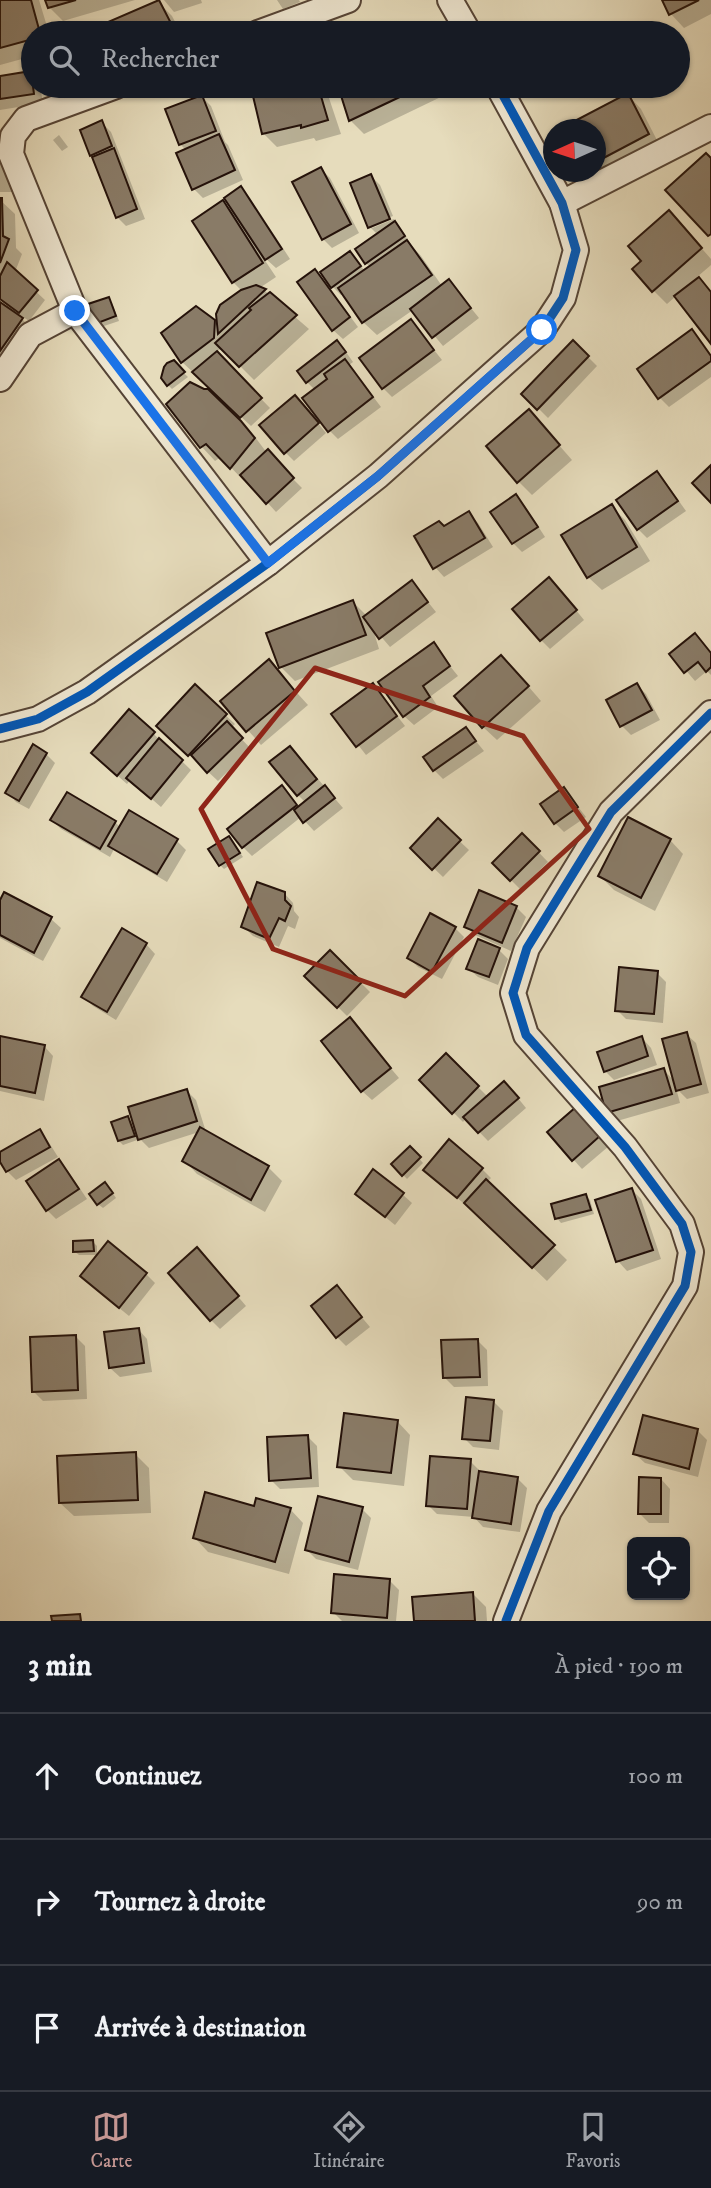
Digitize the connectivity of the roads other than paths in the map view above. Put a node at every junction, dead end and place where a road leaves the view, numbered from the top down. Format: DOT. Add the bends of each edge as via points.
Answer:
graph roads {
  1 [pos="348,0"];
  2 [pos="450,0"];
  3 [pos="291,21"];
  4 [pos="462,21"];
  5 [pos="83,98"];
  6 [pos="505,98"];
  7 [pos="711,127"];
  8 [pos="562,203"];
  9 [pos="75,311"];
  10 [pos="0,379"];
  11 [pos="268,563"];
  12 [pos="711,713"];
  13 [pos="0,729"];
  14 [pos="506,1621"];
  1 -- 3 [label="street"];
  2 -- 4 [label="street"];
  5 -- 9 [label="street" via="26,119 13,136 11,154"];
  6 -- 8 [label="street"];
  7 -- 8 [label="street"];
  8 -- 11 [label="street" via="576,250 563,298 542,330 378,476"];
  9 -- 10 [label="street" via="30,335"];
  9 -- 11 [label="street"];
  11 -- 13 [label="street" via="87,692 38,719"];
  12 -- 14 [label="street" via="611,812 527,948 513,993 526,1035 625,1147 682,1224 691,1252 685,1286 549,1511"];
}
